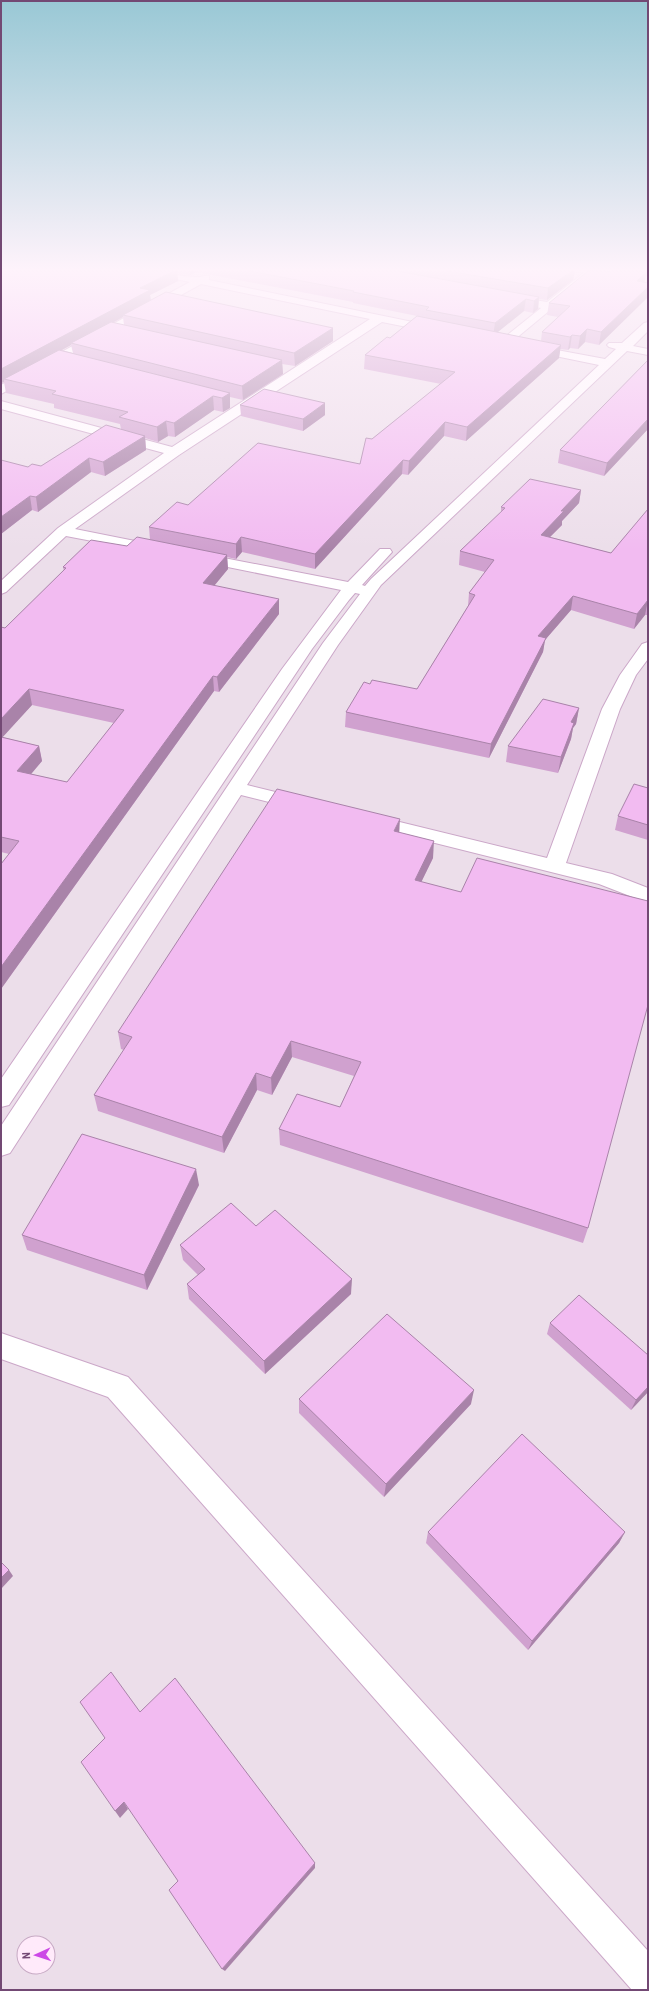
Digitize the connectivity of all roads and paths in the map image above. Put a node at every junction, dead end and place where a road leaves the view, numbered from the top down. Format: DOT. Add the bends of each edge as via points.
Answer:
graph roads {
  1 [pos="48,364"];
  2 [pos="309,364"];
  3 [pos="598,364"];
  4 [pos="598,364"];
  5 [pos="281,369"];
  6 [pos="296,372"];
  7 [pos="1,390"];
  8 [pos="229,402"];
  9 [pos="1,405"];
  10 [pos="244,406"];
  11 [pos="174,452"];
  12 [pos="63,531"];
  13 [pos="172,552"];
  14 [pos="188,555"];
  15 [pos="351,587"];
  16 [pos="1,589"];
  17 [pos="369,591"];
  18 [pos="648,647"];
  19 [pos="236,788"];
  20 [pos="322,809"];
  21 [pos="353,817"];
  22 [pos="554,866"];
  23 [pos="648,896"];
  24 [pos="1,1098"];
  25 [pos="1,1146"];
  26 [pos="1,1346"];
  27 [pos="648,1979"];
  1 -- 7 [label="street"];
  2 -- 6 [label="street"];
  3 -- 15 [label="street" via="361,575"];
  4 -- 17 [label="street"];
  5 -- 6 [label="street"];
  6 -- 10 [label="street"];
  8 -- 10 [label="street"];
  9 -- 11 [label="street"];
  10 -- 11 [label="street"];
  11 -- 12 [label="street"];
  12 -- 13 [label="street"];
  12 -- 16 [label="street"];
  14 -- 15 [label="street"];
  15 -- 17 [label="street"];
  15 -- 24 [label="street" via="89,963"];
  17 -- 19 [label="street" via="331,643"];
  18 -- 22 [label="street" via="628,675 611,709"];
  19 -- 20 [label="street"];
  19 -- 25 [label="street"];
  21 -- 22 [label="street"];
  22 -- 23 [label="street" via="605,879"];
  26 -- 27 [label="street" via="118,1387"];
}
